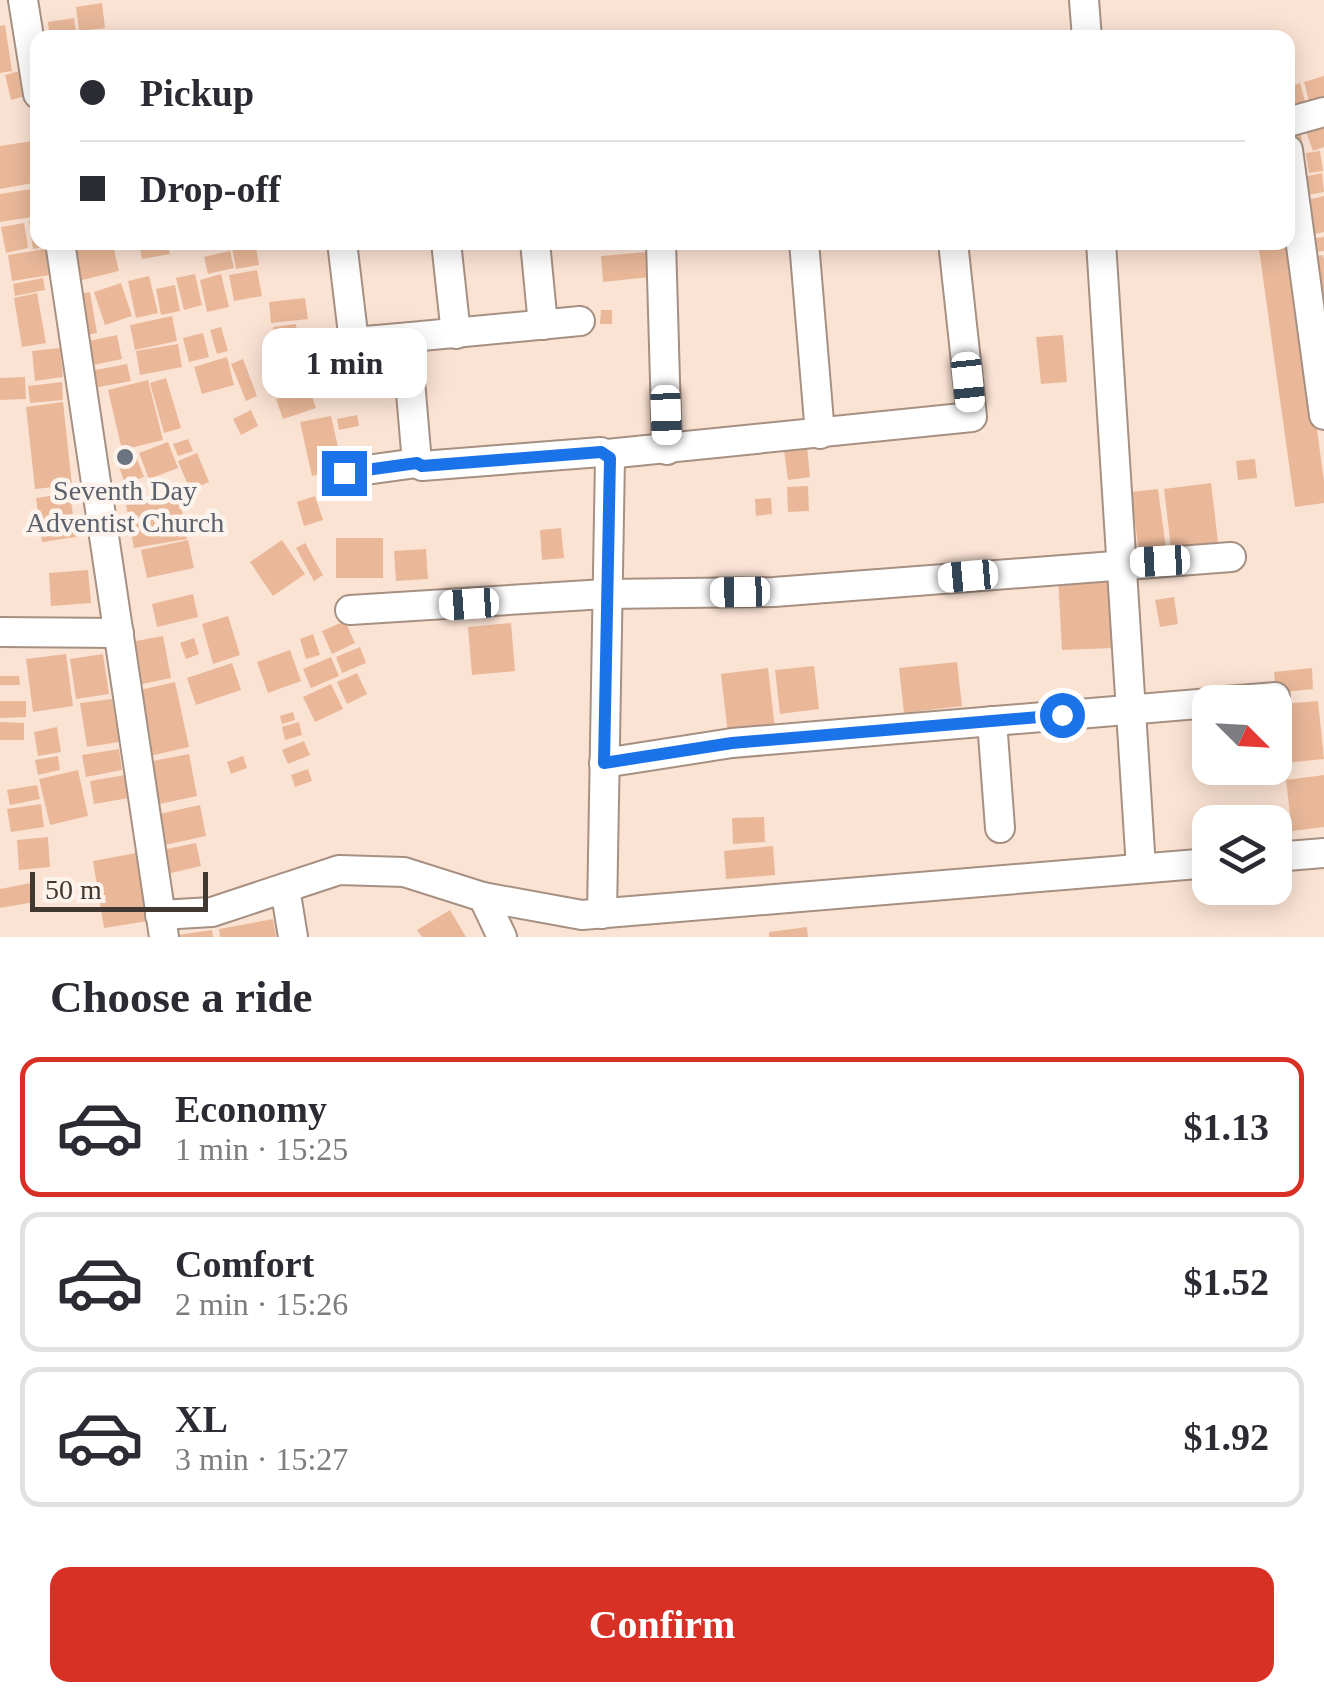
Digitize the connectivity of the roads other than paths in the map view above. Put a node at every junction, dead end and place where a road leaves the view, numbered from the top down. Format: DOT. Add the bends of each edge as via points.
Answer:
graph roads {
  1 [pos="23,0"];
  2 [pos="1084,0"];
  3 [pos="1086,30"];
  4 [pos="30,44"];
  5 [pos="1324,112"];
  6 [pos="1295,120"];
  7 [pos="1295,201"];
  8 [pos="61,250"];
  9 [pos="343,250"];
  10 [pos="447,250"];
  11 [pos="536,250"];
  12 [pos="661,250"];
  13 [pos="805,250"];
  14 [pos="953,250"];
  15 [pos="1102,250"];
  16 [pos="580,321"];
  17 [pos="543,324"];
  18 [pos="456,334"];
  19 [pos="411,338"];
  20 [pos="1324,414"];
  21 [pos="820,434"];
  22 [pos="667,450"];
  23 [pos="607,454"];
  24 [pos="417,463"];
  25 [pos="344,473"];
  26 [pos="1230,557"];
  27 [pos="1124,563"];
  28 [pos="606,594"];
  29 [pos="350,610"];
  30 [pos="0,632"];
  31 [pos="118,633"];
  32 [pos="1192,705"];
  33 [pos="1132,710"];
  34 [pos="992,721"];
  35 [pos="604,763"];
  36 [pos="1000,828"];
  37 [pos="1324,853"];
  38 [pos="1292,856"];
  39 [pos="1192,864"];
  40 [pos="1142,868"];
  41 [pos="284,888"];
  42 [pos="483,897"];
  43 [pos="602,914"];
  44 [pos="162,926"];
  45 [pos="293,937"];
  46 [pos="502,937"];
  1 -- 4 [label="street"];
  2 -- 3 [label="street"];
  5 -- 6 [label="street"];
  7 -- 20 [label="street"];
  8 -- 31 [label="street"];
  9 -- 19 [label="street" via="354,342"];
  10 -- 18 [label="street"];
  11 -- 17 [label="street"];
  12 -- 22 [label="street"];
  13 -- 21 [label="street"];
  14 -- 21 [label="street" via="972,416"];
  15 -- 27 [label="street"];
  16 -- 17 [label="street"];
  17 -- 18 [label="street"];
  18 -- 19 [label="street"];
  19 -- 24 [label="street"];
  21 -- 22 [label="street"];
  22 -- 23 [label="street"];
  23 -- 24 [label="street"];
  23 -- 28 [label="street"];
  24 -- 25 [label="street"];
  26 -- 27 [label="street"];
  27 -- 28 [label="street" via="774,592"];
  27 -- 33 [label="street"];
  28 -- 29 [label="street"];
  28 -- 35 [label="street"];
  30 -- 31 [label="street"];
  31 -- 44 [label="street"];
  32 -- 33 [label="street"];
  33 -- 34 [label="street"];
  33 -- 40 [label="street"];
  34 -- 35 [label="street" via="732,743"];
  34 -- 36 [label="street"];
  35 -- 43 [label="street"];
  37 -- 38 [label="street"];
  39 -- 40 [label="street"];
  40 -- 43 [label="street"];
  41 -- 42 [label="street" via="339,870 404,872"];
  41 -- 44 [label="street"];
  41 -- 45 [label="street"];
  42 -- 43 [label="street"];
  42 -- 46 [label="street"];
}
